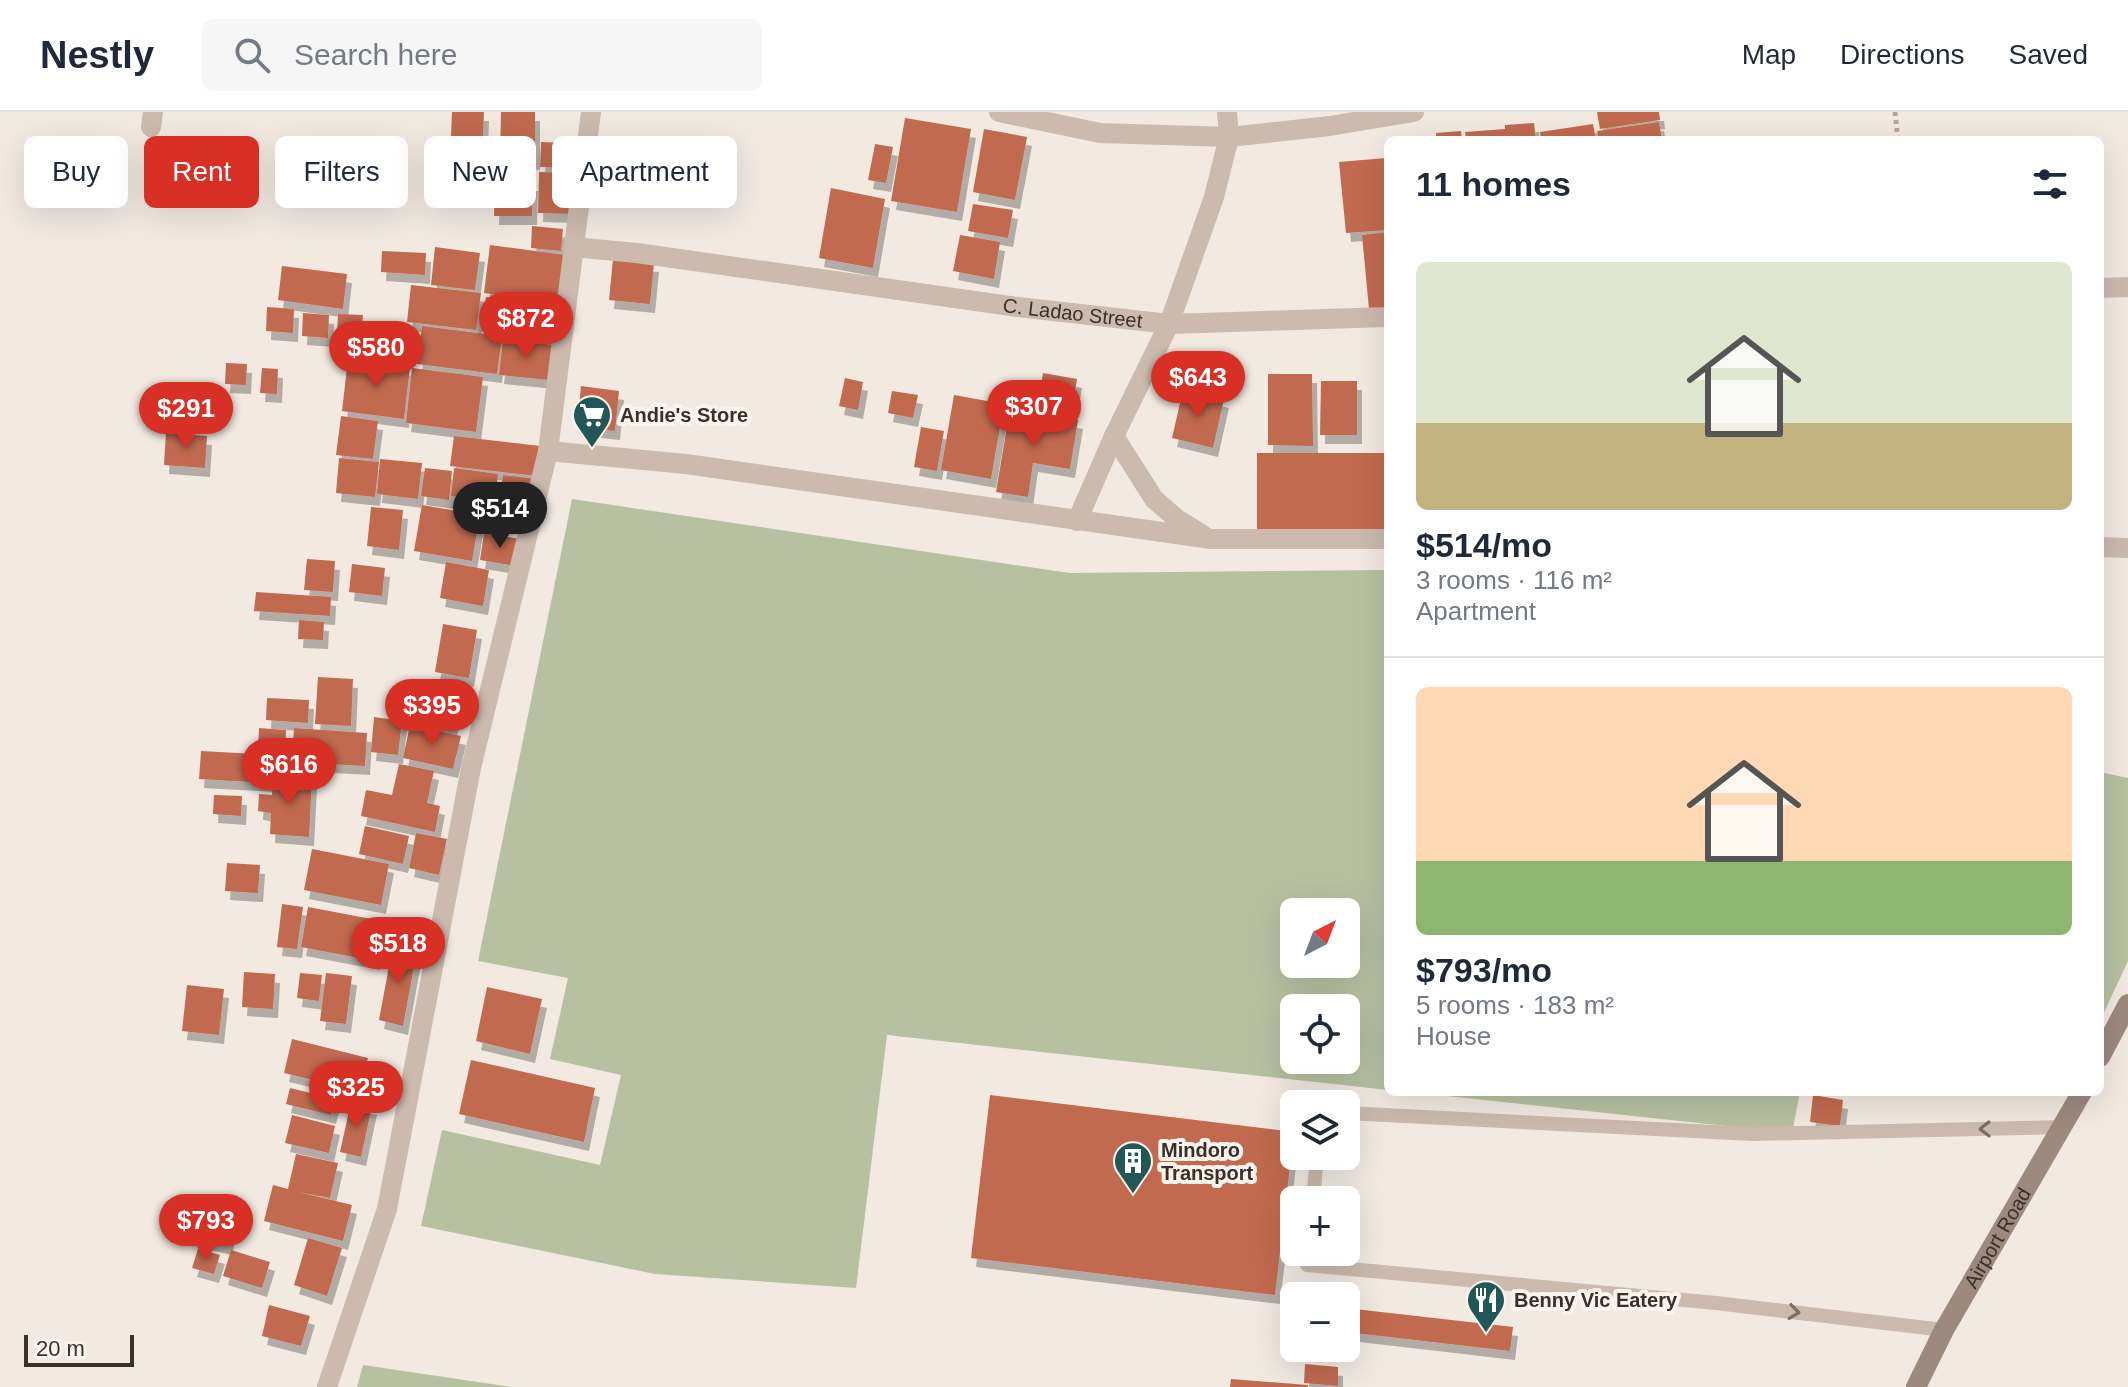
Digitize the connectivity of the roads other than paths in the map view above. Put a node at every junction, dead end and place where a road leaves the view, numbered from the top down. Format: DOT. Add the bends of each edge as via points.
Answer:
graph roads {
  1 [pos="591,112"];
  2 [pos="999,112"];
  3 [pos="1227,112"];
  4 [pos="1414,112"];
  5 [pos="1229,137"];
  6 [pos="573,247"];
  7 [pos="2128,287"];
  8 [pos="2104,288"];
  9 [pos="1384,317"];
  10 [pos="1169,324"];
  11 [pos="1114,436"];
  12 [pos="548,451"];
  13 [pos="1077,521"];
  14 [pos="1211,539"];
  15 [pos="1384,539"];
  16 [pos="2104,547"];
  17 [pos="2128,548"];
  18 [pos="2128,1004"];
  19 [pos="2104,1049"];
  20 [pos="2080,1096"];
  21 [pos="1360,1114"];
  22 [pos="2063,1127"];
  23 [pos="1318,1266"];
  24 [pos="1944,1330"];
  25 [pos="327,1387"];
  26 [pos="1916,1387"];
  1 -- 6 [label="street"];
  2 -- 5 [label="street" via="1100,133"];
  3 -- 5 [label="street"];
  4 -- 5 [label="street"];
  5 -- 10 [label="street" via="1214,197"];
  6 -- 10 [label="street, C. Ladao Street"];
  6 -- 12 [label="street"];
  7 -- 8 [label="street"];
  9 -- 10 [label="street, C. Ladao Street"];
  10 -- 11 [label="street"];
  11 -- 13 [label="street"];
  11 -- 14 [label="street" via="1154,499"];
  12 -- 13 [label="street" via="686,464"];
  12 -- 25 [label="street" via="471,768 387,1209"];
  13 -- 14 [label="street"];
  14 -- 15 [label="street"];
  16 -- 17 [label="street"];
  18 -- 19 [label="street"];
  20 -- 22 [label="street, Airport Road"];
  22 -- 21 [label="lane, one-way" via="1752,1134"];
  22 -- 24 [label="street, Airport Road"];
  23 -- 24 [label="lane, one-way"];
  24 -- 26 [label="street, Airport Road"];
}
